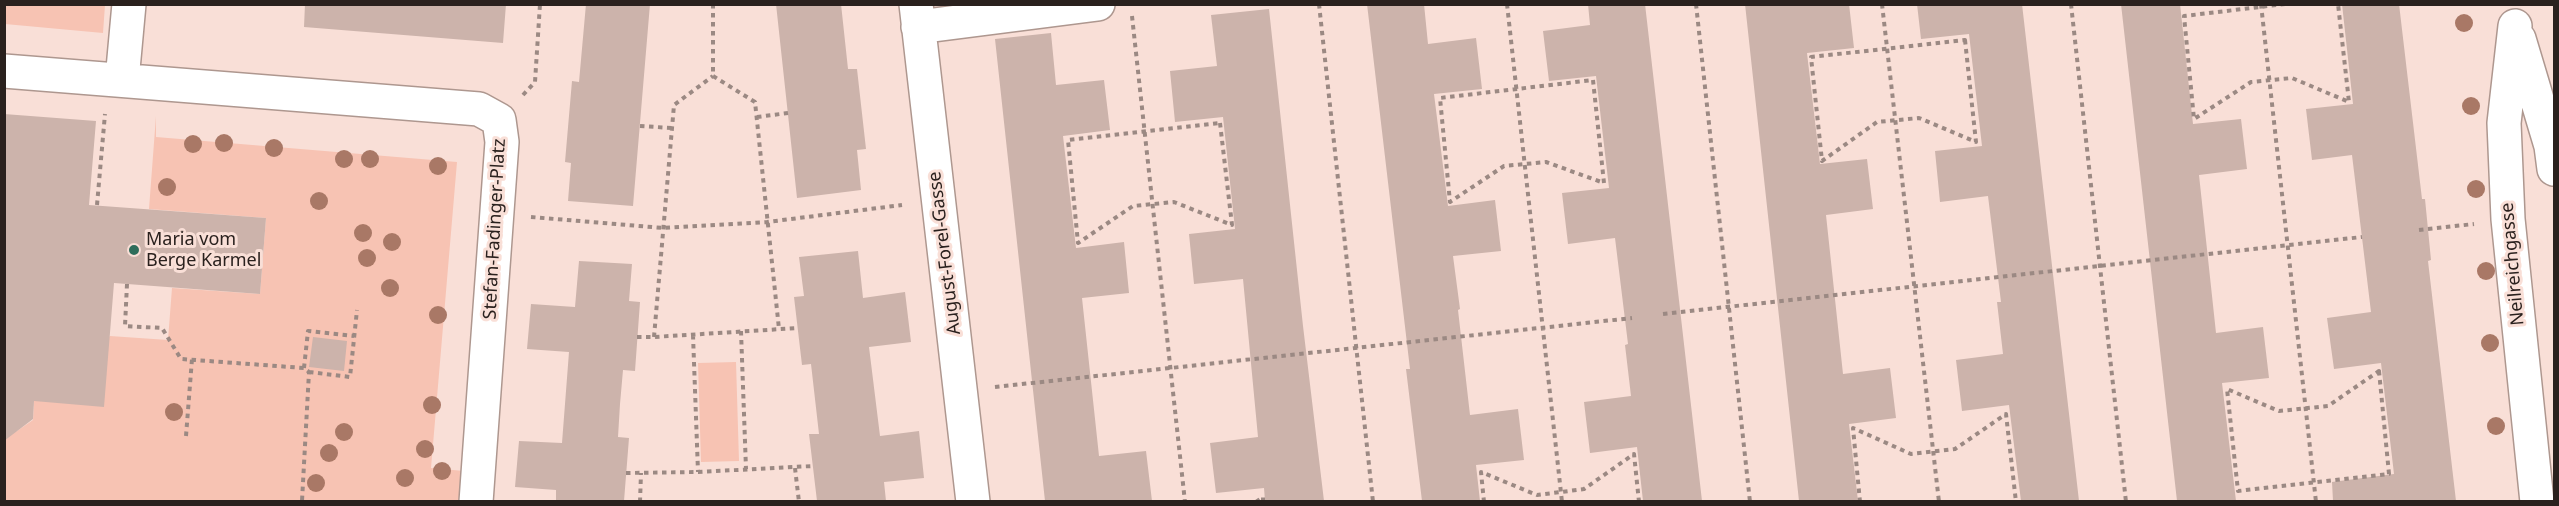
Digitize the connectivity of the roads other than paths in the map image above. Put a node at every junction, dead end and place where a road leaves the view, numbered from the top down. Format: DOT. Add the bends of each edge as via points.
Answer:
graph roads {
  1 [pos="129,4"];
  2 [pos="1098,4"];
  3 [pos="2514,15"];
  4 [pos="917,16"];
  5 [pos="4,71"];
  6 [pos="122,80"];
  7 [pos="2554,169"];
  8 [pos="476,501"];
  9 [pos="973,501"];
  10 [pos="2537,501"];
  1 -- 6 [label="street"];
  2 -- 4 [label="street"];
  3 -- 7 [label="street, Neilreichgasse"];
  3 -- 10 [label="street, Neilreichgasse" via="2504,123 2508,219"];
  4 -- 9 [label="street, August-Forel-Gasse"];
  5 -- 6 [label="street, Stefan-Fadinger-Platz"];
  6 -- 8 [label="street, Stefan-Fadinger-Platz" via="479,109 499,120 502,142"];
}
